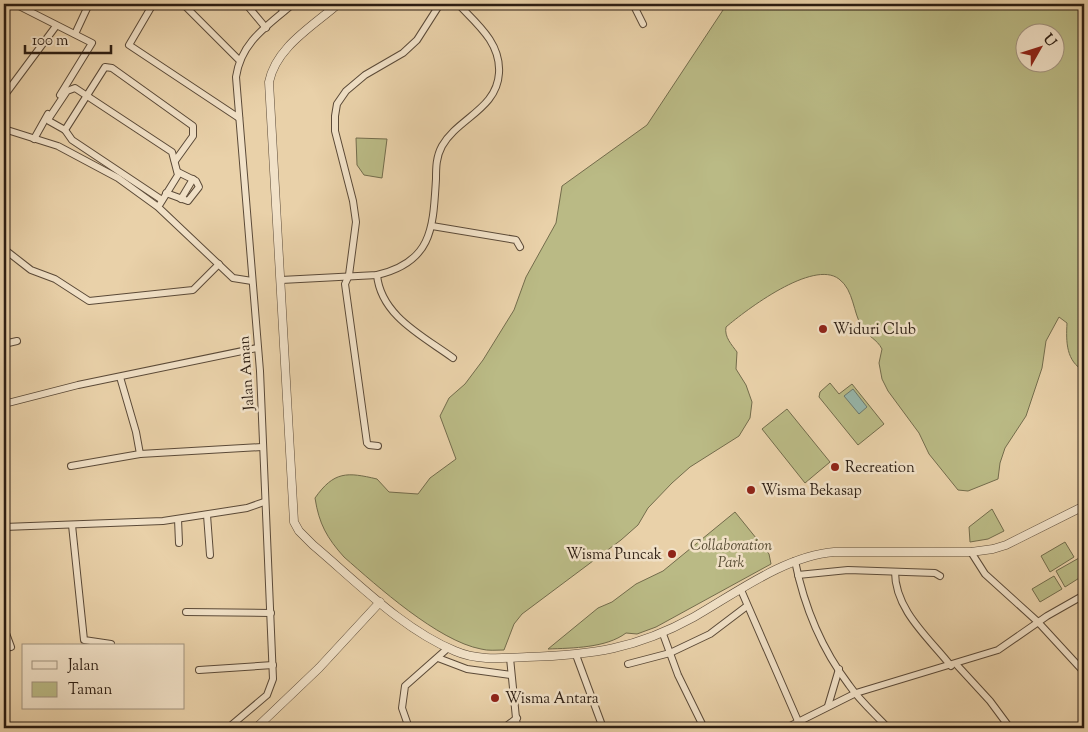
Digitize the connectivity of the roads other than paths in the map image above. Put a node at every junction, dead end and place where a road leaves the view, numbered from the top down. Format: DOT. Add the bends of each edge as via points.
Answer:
graph roads {
  1 [pos="89,4"];
  2 [pos="141,4"];
  3 [pos="183,4"];
  4 [pos="246,4"];
  5 [pos="278,4"];
  6 [pos="293,4"];
  7 [pos="338,4"];
  8 [pos="440,4"];
  9 [pos="458,4"];
  10 [pos="633,4"];
  11 [pos="19,6"];
  12 [pos="152,6"];
  13 [pos="284,11"];
  14 [pos="644,24"];
  15 [pos="56,26"];
  16 [pos="266,28"];
  17 [pos="75,34"];
  18 [pos="239,60"];
  19 [pos="87,95"];
  20 [pos="4,96"];
  21 [pos="240,118"];
  22 [pos="4,129"];
  23 [pos="64,130"];
  24 [pos="34,138"];
  25 [pos="174,161"];
  26 [pos="178,172"];
  27 [pos="166,193"];
  28 [pos="162,200"];
  29 [pos="158,207"];
  30 [pos="432,226"];
  31 [pos="520,247"];
  32 [pos="4,249"];
  33 [pos="219,264"];
  34 [pos="348,275"];
  35 [pos="377,275"];
  36 [pos="281,280"];
  37 [pos="252,281"];
  38 [pos="17,341"];
  39 [pos="4,344"];
  40 [pos="257,348"];
  41 [pos="453,358"];
  42 [pos="120,377"];
  43 [pos="4,404"];
  44 [pos="378,446"];
  45 [pos="262,447"];
  46 [pos="140,454"];
  47 [pos="72,466"];
  48 [pos="264,502"];
  49 [pos="1084,506"];
  50 [pos="206,515"];
  51 [pos="178,519"];
  52 [pos="72,525"];
  53 [pos="4,527"];
  54 [pos="179,543"];
  55 [pos="971,552"];
  56 [pos="210,555"];
  57 [pos="795,561"];
  58 [pos="895,572"];
  59 [pos="798,575"];
  60 [pos="940,576"];
  61 [pos="742,590"];
  62 [pos="1084,595"];
  63 [pos="380,602"];
  64 [pos="747,606"];
  65 [pos="186,612"];
  66 [pos="271,613"];
  67 [pos="1038,622"];
  68 [pos="4,628"];
  69 [pos="663,634"];
  70 [pos="111,644"];
  71 [pos="11,647"];
  72 [pos="448,648"];
  73 [pos="670,654"];
  74 [pos="576,655"];
  75 [pos="438,658"];
  76 [pos="510,658"];
  77 [pos="628,664"];
  78 [pos="273,665"];
  79 [pos="953,665"];
  80 [pos="839,669"];
  81 [pos="199,670"];
  82 [pos="1084,672"];
  83 [pos="511,675"];
  84 [pos="856,694"];
  85 [pos="828,706"];
  86 [pos="517,718"];
  87 [pos="798,721"];
  88 [pos="259,727"];
  89 [pos="228,728"];
  90 [pos="409,728"];
  91 [pos="504,728"];
  92 [pos="517,728"];
  93 [pos="603,728"];
  94 [pos="704,728"];
  95 [pos="786,728"];
  96 [pos="888,728"];
  97 [pos="1010,728"];
  1 -- 17 [label="street"];
  2 -- 12 [label="street"];
  3 -- 18 [label="street"];
  4 -- 16 [label="street"];
  5 -- 13 [label="street"];
  6 -- 13 [label="street, Jalan Aman"];
  7 -- 36 [label="street" via="290,45 271,72 269,94"];
  8 -- 34 [label="street" via="417,40 403,53 354,84 338,104 336,131 356,222"];
  9 -- 30 [label="street" via="492,42 499,75 490,99 441,147 436,159"];
  10 -- 14 [label="street"];
  11 -- 15 [label="street"];
  12 -- 21 [label="street" via="130,46"];
  13 -- 16 [label="street, Jalan Aman"];
  15 -- 17 [label="street"];
  15 -- 20 [label="street"];
  16 -- 18 [label="street, Jalan Aman" via="246,46"];
  17 -- 24 [label="street" via="91,42 92,46"];
  18 -- 21 [label="street, Jalan Aman" via="236,77"];
  19 -- 23 [label="street"];
  19 -- 23 [label="street" via="70,89 49,118"];
  19 -- 25 [label="street" via="172,152"];
  19 -- 25 [label="street" via="103,68 109,67 191,124 193,136"];
  21 -- 37 [label="street, Jalan Aman"];
  22 -- 24 [label="street"];
  23 -- 28 [label="street" via="72,140"];
  24 -- 29 [label="street" via="87,160"];
  25 -- 26 [label="street"];
  26 -- 27 [label="street"];
  26 -- 27 [label="street" via="193,179 181,199"];
  27 -- 28 [label="street"];
  28 -- 29 [label="street"];
  29 -- 33 [label="street"];
  30 -- 31 [label="street" via="516,240"];
  30 -- 35 [label="street" via="429,238 411,261"];
  32 -- 33 [label="street" via="31,270 56,279 89,301 193,290"];
  33 -- 37 [label="street" via="233,278"];
  34 -- 35 [label="street"];
  34 -- 36 [label="street"];
  34 -- 44 [label="street" via="345,284 349,323 367,443"];
  35 -- 41 [label="street" via="381,294 392,312"];
  36 -- 63 [label="street" via="294,522 299,532"];
  37 -- 40 [label="street, Jalan Aman"];
  38 -- 39 [label="street"];
  40 -- 42 [label="street"];
  40 -- 45 [label="street, Jalan Aman"];
  42 -- 43 [label="street"];
  42 -- 46 [label="street"];
  45 -- 46 [label="street"];
  45 -- 48 [label="street, Jalan Aman"];
  46 -- 47 [label="street"];
  48 -- 50 [label="street"];
  48 -- 66 [label="street, Jalan Aman"];
  49 -- 55 [label="street" via="1006,545"];
  50 -- 51 [label="street"];
  50 -- 56 [label="street"];
  51 -- 52 [label="street"];
  51 -- 54 [label="street"];
  52 -- 53 [label="street"];
  52 -- 70 [label="street" via="84,640"];
  55 -- 57 [label="street" via="834,552"];
  55 -- 67 [label="street" via="985,574"];
  57 -- 59 [label="street"];
  57 -- 61 [label="street"];
  58 -- 59 [label="street" via="848,570"];
  58 -- 60 [label="street" via="935,573"];
  58 -- 79 [label="street" via="895,582 910,616"];
  59 -- 80 [label="street" via="806,608"];
  61 -- 64 [label="street"];
  61 -- 69 [label="street"];
  62 -- 67 [label="street"];
  63 -- 72 [label="street"];
  63 -- 88 [label="street"];
  64 -- 73 [label="street" via="710,634"];
  64 -- 87 [label="street"];
  65 -- 66 [label="street"];
  66 -- 78 [label="street, Jalan Aman"];
  67 -- 79 [label="street" via="998,650"];
  67 -- 82 [label="street"];
  68 -- 71 [label="street"];
  69 -- 73 [label="street"];
  69 -- 74 [label="street"];
  72 -- 75 [label="street"];
  72 -- 76 [label="street" via="472,656"];
  73 -- 77 [label="street"];
  73 -- 94 [label="street"];
  74 -- 76 [label="street"];
  74 -- 93 [label="street"];
  75 -- 83 [label="street" via="467,669"];
  75 -- 90 [label="street" via="405,686 402,708"];
  76 -- 83 [label="street"];
  78 -- 81 [label="street"];
  78 -- 89 [label="street, Jalan Aman" via="272,688"];
  79 -- 84 [label="street"];
  79 -- 97 [label="street" via="990,701"];
  80 -- 84 [label="street"];
  80 -- 85 [label="street"];
  83 -- 86 [label="street"];
  84 -- 85 [label="street"];
  84 -- 96 [label="street"];
  85 -- 87 [label="street"];
  86 -- 91 [label="street"];
  86 -- 92 [label="street"];
  87 -- 95 [label="street"];
}
